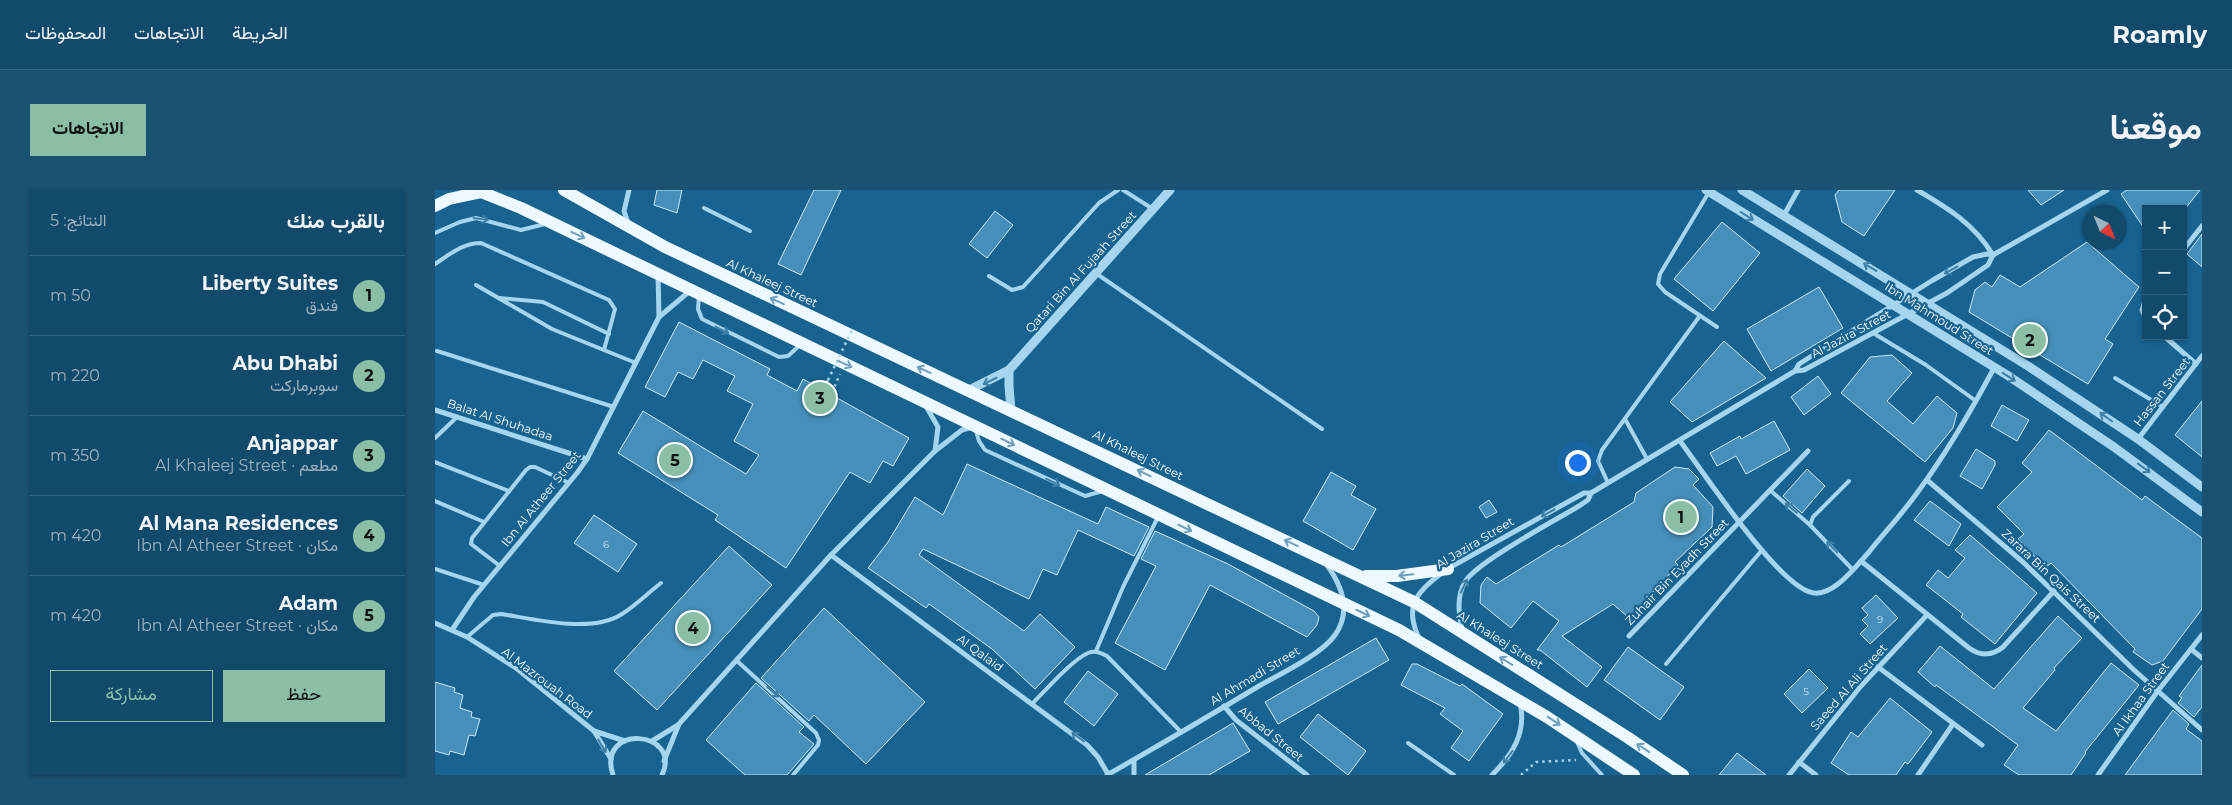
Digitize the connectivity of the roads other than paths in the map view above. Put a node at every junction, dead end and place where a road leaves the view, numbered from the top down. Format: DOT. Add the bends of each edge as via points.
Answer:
graph roads {
  1 [pos="498,190"];
  2 [pos="564,190"];
  3 [pos="582,190"];
  4 [pos="629,190"];
  5 [pos="1118,190"];
  6 [pos="1123,190"];
  7 [pos="1170,190"];
  8 [pos="1742,190"];
  9 [pos="1798,190"];
  10 [pos="1917,190"];
  11 [pos="2107,190"];
  12 [pos="479,191"];
  13 [pos="1708,191"];
  14 [pos="435,206"];
  15 [pos="592,207"];
  16 [pos="521,208"];
  17 [pos="704,208"];
  18 [pos="1153,209"];
  19 [pos="1784,215"];
  20 [pos="550,222"];
  21 [pos="2202,226"];
  22 [pos="631,227"];
  23 [pos="750,231"];
  24 [pos="435,233"];
  25 [pos="2187,245"];
  26 [pos="1993,255"];
  27 [pos="435,264"];
  28 [pos="658,274"];
  29 [pos="1097,274"];
  30 [pos="989,276"];
  31 [pos="476,286"];
  32 [pos="695,292"];
  33 [pos="1911,293"];
  34 [pos="498,298"];
  35 [pos="1928,303"];
  36 [pos="1892,305"];
  37 [pos="1909,314"];
  38 [pos="659,317"];
  39 [pos="1699,317"];
  40 [pos="1717,327"];
  41 [pos="1873,333"];
  42 [pos="609,334"];
  43 [pos="2169,340"];
  44 [pos="801,344"];
  45 [pos="605,350"];
  46 [pos="437,351"];
  47 [pos="2202,358"];
  48 [pos="636,363"];
  49 [pos="2196,364"];
  50 [pos="1994,368"];
  51 [pos="1009,370"];
  52 [pos="1795,371"];
  53 [pos="2115,378"];
  54 [pos="969,390"];
  55 [pos="923,401"];
  56 [pos="1976,401"];
  57 [pos="614,407"];
  58 [pos="2163,407"];
  59 [pos="435,410"];
  60 [pos="1011,410"];
  61 [pos="457,417"];
  62 [pos="1625,419"];
  63 [pos="975,426"];
  64 [pos="1322,428"];
  65 [pos="435,438"];
  66 [pos="2138,439"];
  67 [pos="1680,441"];
  68 [pos="935,451"];
  69 [pos="1808,451"];
  70 [pos="587,459"];
  71 [pos="1647,459"];
  72 [pos="435,462"];
  73 [pos="1849,480"];
  74 [pos="1927,480"];
  75 [pos="569,483"];
  76 [pos="1608,483"];
  77 [pos="2202,487"];
  78 [pos="509,490"];
  79 [pos="1771,491"];
  80 [pos="1591,493"];
  81 [pos="435,501"];
  82 [pos="2202,512"];
  83 [pos="1159,515"];
  84 [pos="485,522"];
  85 [pos="1740,522"];
  86 [pos="1811,524"];
  87 [pos="1762,550"];
  88 [pos="831,555"];
  89 [pos="1321,556"];
  90 [pos="1861,561"];
  91 [pos="500,566"];
  92 [pos="435,569"];
  93 [pos="1448,569"];
  94 [pos="1853,570"];
  95 [pos="1363,576"];
  96 [pos="661,583"];
  97 [pos="483,585"];
  98 [pos="2054,590"];
  99 [pos="1414,602"];
  100 [pos="1345,605"];
  101 [pos="1927,614"];
  102 [pos="435,622"];
  103 [pos="452,630"];
  104 [pos="1462,633"];
  105 [pos="2202,635"];
  106 [pos="1629,636"];
  107 [pos="467,637"];
  108 [pos="1421,642"];
  109 [pos="2191,649"];
  110 [pos="1096,651"];
  111 [pos="2202,658"];
  112 [pos="736,660"];
  113 [pos="1666,664"];
  114 [pos="1878,667"];
  115 [pos="2157,692"];
  116 [pos="1520,700"];
  117 [pos="1032,704"];
  118 [pos="1224,706"];
  119 [pos="679,724"];
  120 [pos="1953,724"];
  121 [pos="2202,730"];
  122 [pos="594,731"];
  123 [pos="1181,732"];
  124 [pos="1573,734"];
  125 [pos="625,741"];
  126 [pos="652,741"];
  127 [pos="1408,743"];
  128 [pos="1983,746"];
  129 [pos="611,759"];
  130 [pos="1134,760"];
  131 [pos="665,761"];
  132 [pos="1799,762"];
  133 [pos="665,774"];
  134 [pos="613,775"];
  135 [pos="793,775"];
  136 [pos="1109,775"];
  137 [pos="1134,775"];
  138 [pos="1307,775"];
  139 [pos="1455,775"];
  140 [pos="1492,775"];
  141 [pos="1602,775"];
  142 [pos="1634,775"];
  143 [pos="1683,775"];
  144 [pos="1789,775"];
  145 [pos="1816,775"];
  146 [pos="1918,775"];
  147 [pos="2098,775"];
  1 -- 16 [label="main road"];
  2 -- 15 [label="main road, Al Khaleej Street"];
  3 -- 15 [label="main road"];
  4 -- 22 [label="street" via="624,211"];
  5 -- 30 [label="lane" via="1099,203 1023,287 1012,290"];
  6 -- 18 [label="lane"];
  7 -- 18 [label="street, Qatari Bin Al Fujaah Street"];
  8 -- 19 [label="street, Ibn Mahmoud Street"];
  9 -- 19 [label="street"];
  10 -- 26 [label="street" via="1962,218"];
  11 -- 26 [label="street"];
  12 -- 14 [label="main road"];
  12 -- 16 [label="main road"];
  13 -- 36 [label="street, Ibn Mahmoud Street, one-way"];
  13 -- 39 [label="lane" via="1658,280 1665,292"];
  15 -- 22 [label="main road, Al Khaleej Street"];
  16 -- 20 [label="main road"];
  17 -- 23 [label="lane"];
  18 -- 29 [label="street, Qatari Bin Al Fujaah Street"];
  33 -- 19 [label="street, Ibn Mahmoud Street, one-way"];
  24 -- 20 [label="lane, one-way" via="475,218 521,230"];
  20 -- 28 [label="main road, one-way"];
  21 -- 25 [label="street"];
  54 -- 22 [label="main road, Al Khaleej Street, one-way" via="741,284"];
  26 -- 33 [label="street, Al Jazira Street, one-way" via="1973,258"];
  26 -- 35 [label="street, Al Jazira Street" via="1982,270"];
  27 -- 42 [label="lane" via="461,247 481,244 609,300 615,309"];
  28 -- 32 [label="main road"];
  28 -- 38 [label="street, Ibn Al Atheer Street"];
  29 -- 51 [label="street, Qatari Bin Al Fujaah Street"];
  29 -- 64 [label="lane"];
  31 -- 34 [label="lane"];
  32 -- 38 [label="street, Ibn Al Atheer Street"];
  32 -- 44 [label="main road"];
  32 -- 44 [label="lane, one-way" via="703,319 770,353 785,358"];
  33 -- 35 [label="street, Ibn Mahmoud Street"];
  33 -- 36 [label="street, Al Jazira Street"];
  34 -- 42 [label="lane" via="543,302"];
  34 -- 45 [label="lane" via="552,329"];
  35 -- 37 [label="street, Al Jazira Street"];
  66 -- 35 [label="street, Ibn Mahmoud Street, one-way"];
  36 -- 37 [label="street, Ibn Mahmoud Street"];
  36 -- 52 [label="street, Al Jazira Street" via="1799,364"];
  37 -- 41 [label="street, Al Jazira Street"];
  37 -- 50 [label="street, Ibn Mahmoud Street"];
  38 -- 48 [label="street, Ibn Al Atheer Street"];
  39 -- 40 [label="lane"];
  39 -- 62 [label="lane"];
  41 -- 52 [label="street, Al Jazira Street" via="1804,370"];
  41 -- 56 [label="lane"];
  42 -- 45 [label="lane"];
  43 -- 49 [label="street"];
  44 -- 55 [label="main road, one-way"];
  45 -- 48 [label="lane"];
  46 -- 57 [label="lane"];
  47 -- 49 [label="street, Hassan Street"];
  48 -- 57 [label="street, Ibn Al Atheer Street"];
  49 -- 58 [label="street, Hassan Street"];
  50 -- 56 [label="street, Zuhair Bin Eyadh Street"];
  50 -- 82 [label="street, Ibn Mahmoud Street, one-way" via="2106,442"];
  51 -- 54 [label="street, Qatari Bin Al Fujaah Street, one-way"];
  51 -- 60 [label="street"];
  52 -- 67 [label="street, Al Jazira Street"];
  53 -- 58 [label="lane"];
  54 -- 60 [label="main road, Al Khaleej Street"];
  55 -- 63 [label="main road"];
  55 -- 68 [label="street" via="938,427"];
  56 -- 74 [label="street, Zuhair Bin Eyadh Street"];
  57 -- 70 [label="street, Ibn Al Atheer Street"];
  58 -- 66 [label="street, Hassan Street"];
  59 -- 61 [label="street, Balat Al Shuhadaa"];
  89 -- 60 [label="main road, Al Khaleej Street, one-way"];
  61 -- 65 [label="lane"];
  61 -- 70 [label="street, Balat Al Shuhadaa"];
  62 -- 71 [label="lane"];
  62 -- 76 [label="lane" via="1599,457"];
  63 -- 68 [label="street" via="963,430"];
  63 -- 83 [label="main road, one-way"];
  66 -- 77 [label="street, Ibn Mahmoud Street"];
  67 -- 71 [label="street, Al Jazira Street"];
  67 -- 85 [label="street, Zuhair Bin Eyadh Street"];
  68 -- 88 [label="street"];
  69 -- 79 [label="street, Zuhair Bin Eyadh Street"];
  70 -- 75 [label="street, Ibn Al Atheer Street"];
  71 -- 76 [label="street, Al Jazira Street"];
  72 -- 78 [label="lane"];
  73 -- 86 [label="lane" via="1813,517"];
  74 -- 90 [label="street, Zuhair Bin Eyadh Street"];
  74 -- 98 [label="street, Zarara Bin Qais Street"];
  75 -- 78 [label="lane" via="530,466"];
  75 -- 91 [label="street, Ibn Al Atheer Street"];
  76 -- 80 [label="street, Al Jazira Street"];
  78 -- 84 [label="lane"];
  79 -- 85 [label="street, Zuhair Bin Eyadh Street"];
  86 -- 79 [label="lane, one-way"];
  80 -- 93 [label="street, Al Jazira Street, one-way" via="1584,493"];
  104 -- 80 [label="street, Al Jazira Street, one-way" via="1459,599 1472,572 1579,506"];
  81 -- 84 [label="lane"];
  83 -- 100 [label="main road, one-way"];
  83 -- 110 [label="lane"];
  84 -- 91 [label="lane" via="471,544"];
  85 -- 87 [label="street, Zuhair Bin Eyadh Street"];
  85 -- 106 [label="street, Zuhair Bin Eyadh Street"];
  94 -- 86 [label="lane, one-way"];
  87 -- 94 [label="street, Zuhair Bin Eyadh Street" via="1800,587 1814,593 1829,590"];
  87 -- 113 [label="lane"];
  88 -- 112 [label="street"];
  88 -- 117 [label="street, Al Qalaid"];
  89 -- 95 [label="main road, Al Khaleej Street"];
  89 -- 100 [label="street" via="1340,586"];
  90 -- 94 [label="street, Zuhair Bin Eyadh Street"];
  90 -- 101 [label="street"];
  91 -- 97 [label="street, Ibn Al Atheer Street"];
  92 -- 97 [label="lane"];
  93 -- 95 [label="main road, one-way" via="1397,576"];
  93 -- 99 [label="street, Al Jazira Street" via="1427,585"];
  95 -- 99 [label="main road, Al Khaleej Street"];
  96 -- 107 [label="lane" via="621,615 608,621 564,623 501,614 493,615"];
  97 -- 103 [label="street, Ibn Al Atheer Street"];
  98 -- 101 [label="street" via="2003,647 1989,654 1973,651"];
  98 -- 115 [label="street, Zarara Bin Qais Street"];
  99 -- 104 [label="main road, Al Khaleej Street"];
  99 -- 108 [label="street" via="1412,620"];
  100 -- 108 [label="main road, one-way"];
  100 -- 118 [label="street, Al Ahmadi Street" via="1341,625 1326,644"];
  101 -- 114 [label="street, Saeed Al Ali Street"];
  102 -- 103 [label="street, Al Mazrouah Road"];
  103 -- 107 [label="street, Al Mazrouah Road"];
  143 -- 104 [label="main road, Al Khaleej Street, one-way"];
  105 -- 109 [label="street, Al Ikhaa Street"];
  107 -- 122 [label="street, Al Mazrouah Road" via="516,668"];
  108 -- 116 [label="main road"];
  109 -- 111 [label="street"];
  109 -- 115 [label="street, Al Ikhaa Street"];
  110 -- 117 [label="lane" via="1069,667"];
  110 -- 123 [label="lane" via="1107,656"];
  112 -- 119 [label="street"];
  112 -- 135 [label="lane, one-way" via="816,733 818,745"];
  114 -- 120 [label="street"];
  114 -- 132 [label="street, Saeed Al Ali Street"];
  115 -- 121 [label="street, Zarara Bin Qais Street"];
  115 -- 147 [label="street, Al Ikhaa Street"];
  116 -- 124 [label="main road, one-way"];
  116 -- 140 [label="street, one-way" via="1522,718 1516,745"];
  136 -- 117 [label="street, Al Qalaid, one-way" via="1087,744"];
  118 -- 123 [label="street, Al Ahmadi Street"];
  118 -- 138 [label="street, Abbad Street" via="1236,720"];
  119 -- 126 [label="street"];
  119 -- 131 [label="street"];
  120 -- 128 [label="street"];
  120 -- 146 [label="street"];
  122 -- 125 [label="street, Al Mazrouah Road"];
  122 -- 129 [label="street, Al Mazrouah Road, one-way"];
  123 -- 130 [label="street, Al Ahmadi Street"];
  124 -- 141 [label="lane"];
  124 -- 142 [label="main road"];
  125 -- 126 [label="street, Al Mazrouah Road" via="638,738"];
  125 -- 129 [label="street"];
  126 -- 131 [label="street"];
  127 -- 139 [label="lane"];
  129 -- 134 [label="street"];
  130 -- 136 [label="street, Al Ahmadi Street"];
  130 -- 137 [label="street"];
  131 -- 133 [label="street"];
  132 -- 144 [label="street, Saeed Al Ali Street"];
  132 -- 145 [label="street"];
}
